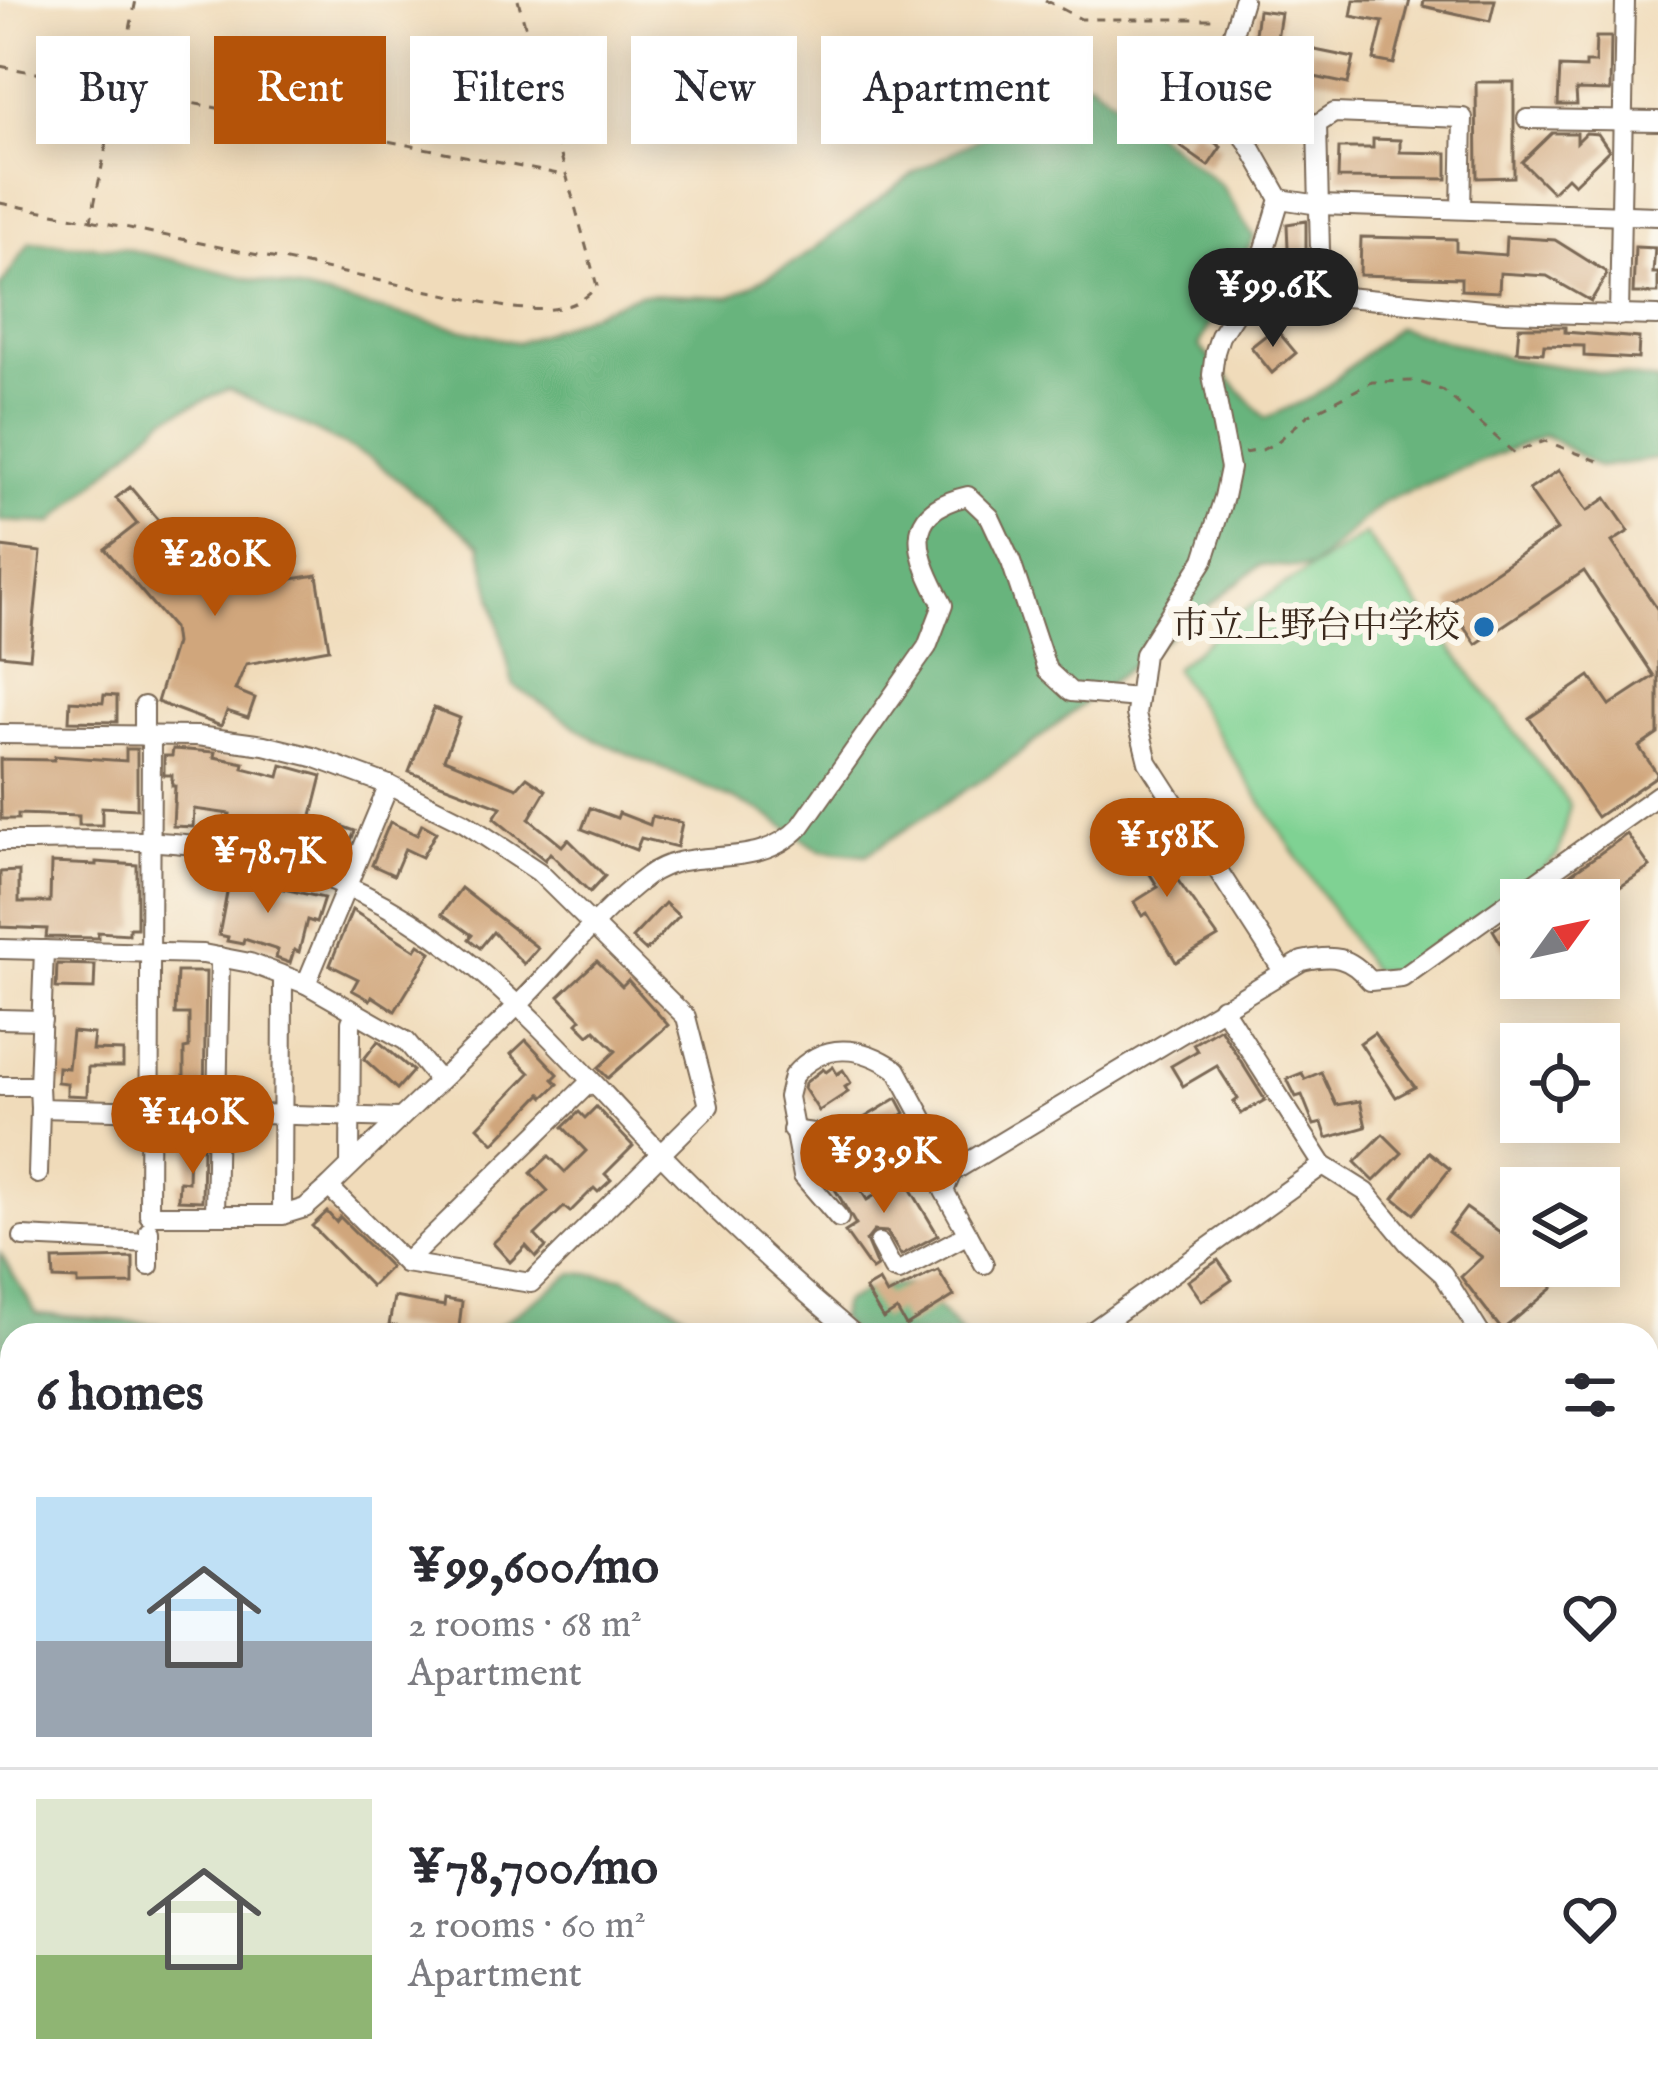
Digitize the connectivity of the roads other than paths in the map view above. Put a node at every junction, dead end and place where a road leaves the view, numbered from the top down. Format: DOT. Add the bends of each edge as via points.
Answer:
graph roads {
  1 [pos="1625,0"];
  2 [pos="1241,10"];
  3 [pos="1527,119"];
  4 [pos="1624,120"];
  5 [pos="1658,121"];
  6 [pos="1280,199"];
  7 [pos="1319,205"];
  8 [pos="1461,209"];
  9 [pos="1619,215"];
  10 [pos="1658,216"];
  11 [pos="1619,316"];
  12 [pos="1658,316"];
  13 [pos="1138,698"];
  14 [pos="144,706"];
  15 [pos="0,734"];
  16 [pos="147,736"];
  17 [pos="389,785"];
  18 [pos="1658,796"];
  19 [pos="0,841"];
  20 [pos="151,842"];
  21 [pos="347,886"];
  22 [pos="595,925"];
  23 [pos="0,949"];
  24 [pos="44,950"];
  25 [pos="150,951"];
  26 [pos="220,958"];
  27 [pos="1283,971"];
  28 [pos="283,975"];
  29 [pos="306,984"];
  30 [pos="519,1004"];
  31 [pos="1222,1006"];
  32 [pos="356,1012"];
  33 [pos="0,1019"];
  34 [pos="42,1020"];
  35 [pos="439,1081"];
  36 [pos="591,1081"];
  37 [pos="0,1086"];
  38 [pos="39,1086"];
  39 [pos="40,1108"];
  40 [pos="147,1109"];
  41 [pos="217,1112"];
  42 [pos="280,1114"];
  43 [pos="351,1116"];
  44 [pos="400,1118"];
  45 [pos="792,1130"];
  46 [pos="659,1153"];
  47 [pos="847,1153"];
  48 [pos="1323,1165"];
  49 [pos="350,1166"];
  50 [pos="952,1172"];
  51 [pos="38,1174"];
  52 [pos="329,1186"];
  53 [pos="149,1215"];
  54 [pos="215,1215"];
  55 [pos="282,1215"];
  56 [pos="839,1218"];
  57 [pos="968,1234"];
  58 [pos="23,1237"];
  59 [pos="149,1243"];
  60 [pos="879,1244"];
  61 [pos="405,1263"];
  62 [pos="984,1264"];
  63 [pos="149,1265"];
  64 [pos="841,1323"];
  65 [pos="1104,1323"];
  66 [pos="1474,1323"];
  1 -- 4 [label="street"];
  2 -- 6 [label="street" via="1215,93 1220,115 1246,139"];
  3 -- 4 [label="street"];
  4 -- 5 [label="street"];
  4 -- 9 [label="street"];
  6 -- 7 [label="street"];
  6 -- 13 [label="street" via="1255,282 1215,352 1227,483 1204,560 1144,653"];
  7 -- 8 [label="street"];
  7 -- 8 [label="street" via="1317,124 1334,113 1463,118"];
  7 -- 11 [label="street" via="1320,252 1346,298"];
  8 -- 9 [label="street"];
  9 -- 10 [label="street"];
  9 -- 11 [label="street"];
  11 -- 12 [label="street"];
  13 -- 22 [label="street" via="1071,692 1047,670 990,517 968,496 948,500 928,514 916,538 943,605 927,647 801,826 744,857 660,868"];
  13 -- 27 [label="street" via="1148,762"];
  14 -- 16 [label="street"];
  15 -- 16 [label="street"];
  16 -- 17 [label="street" via="263,746"];
  16 -- 20 [label="street"];
  17 -- 21 [label="street"];
  17 -- 22 [label="street" via="520,860"];
  18 -- 27 [label="street" via="1402,977 1370,981 1336,957"];
  19 -- 20 [label="street"];
  20 -- 21 [label="street" via="257,855"];
  20 -- 25 [label="street"];
  21 -- 29 [label="street"];
  21 -- 30 [label="street" via="433,934"];
  22 -- 30 [label="street"];
  22 -- 46 [label="street" via="686,1017 709,1106"];
  23 -- 24 [label="street"];
  24 -- 25 [label="street"];
  24 -- 34 [label="street"];
  25 -- 26 [label="street"];
  25 -- 40 [label="street"];
  26 -- 28 [label="street"];
  26 -- 41 [label="street"];
  27 -- 31 [label="street"];
  28 -- 29 [label="street"];
  28 -- 42 [label="street"];
  29 -- 32 [label="street"];
  30 -- 35 [label="street"];
  30 -- 36 [label="street"];
  31 -- 48 [label="street"];
  31 -- 50 [label="street"];
  32 -- 35 [label="street" via="406,1041"];
  32 -- 43 [label="street"];
  33 -- 34 [label="street"];
  34 -- 38 [label="street"];
  35 -- 44 [label="street"];
  36 -- 46 [label="street"];
  36 -- 61 [label="street"];
  37 -- 38 [label="street"];
  38 -- 39 [label="street"];
  39 -- 40 [label="street"];
  39 -- 51 [label="street"];
  40 -- 41 [label="street"];
  40 -- 53 [label="street"];
  41 -- 42 [label="street"];
  41 -- 54 [label="street"];
  42 -- 43 [label="street"];
  42 -- 55 [label="street"];
  43 -- 44 [label="street"];
  43 -- 49 [label="street"];
  44 -- 49 [label="street"];
  45 -- 47 [label="street" via="820,1134"];
  45 -- 50 [label="street" via="789,1084 801,1066 836,1049 866,1052 897,1070"];
  45 -- 56 [label="street" via="803,1175"];
  46 -- 61 [label="street" via="531,1283"];
  46 -- 64 [label="street"];
  48 -- 65 [label="street"];
  48 -- 66 [label="street" via="1366,1192 1443,1274"];
  49 -- 52 [label="street"];
  50 -- 57 [label="street" via="944,1191"];
  52 -- 55 [label="street" via="305,1208"];
  52 -- 61 [label="street"];
  53 -- 54 [label="street"];
  53 -- 59 [label="street"];
  54 -- 55 [label="street"];
  57 -- 60 [label="street" via="899,1271"];
  57 -- 62 [label="street"];
  58 -- 59 [label="street"];
  59 -- 63 [label="street"];
}
